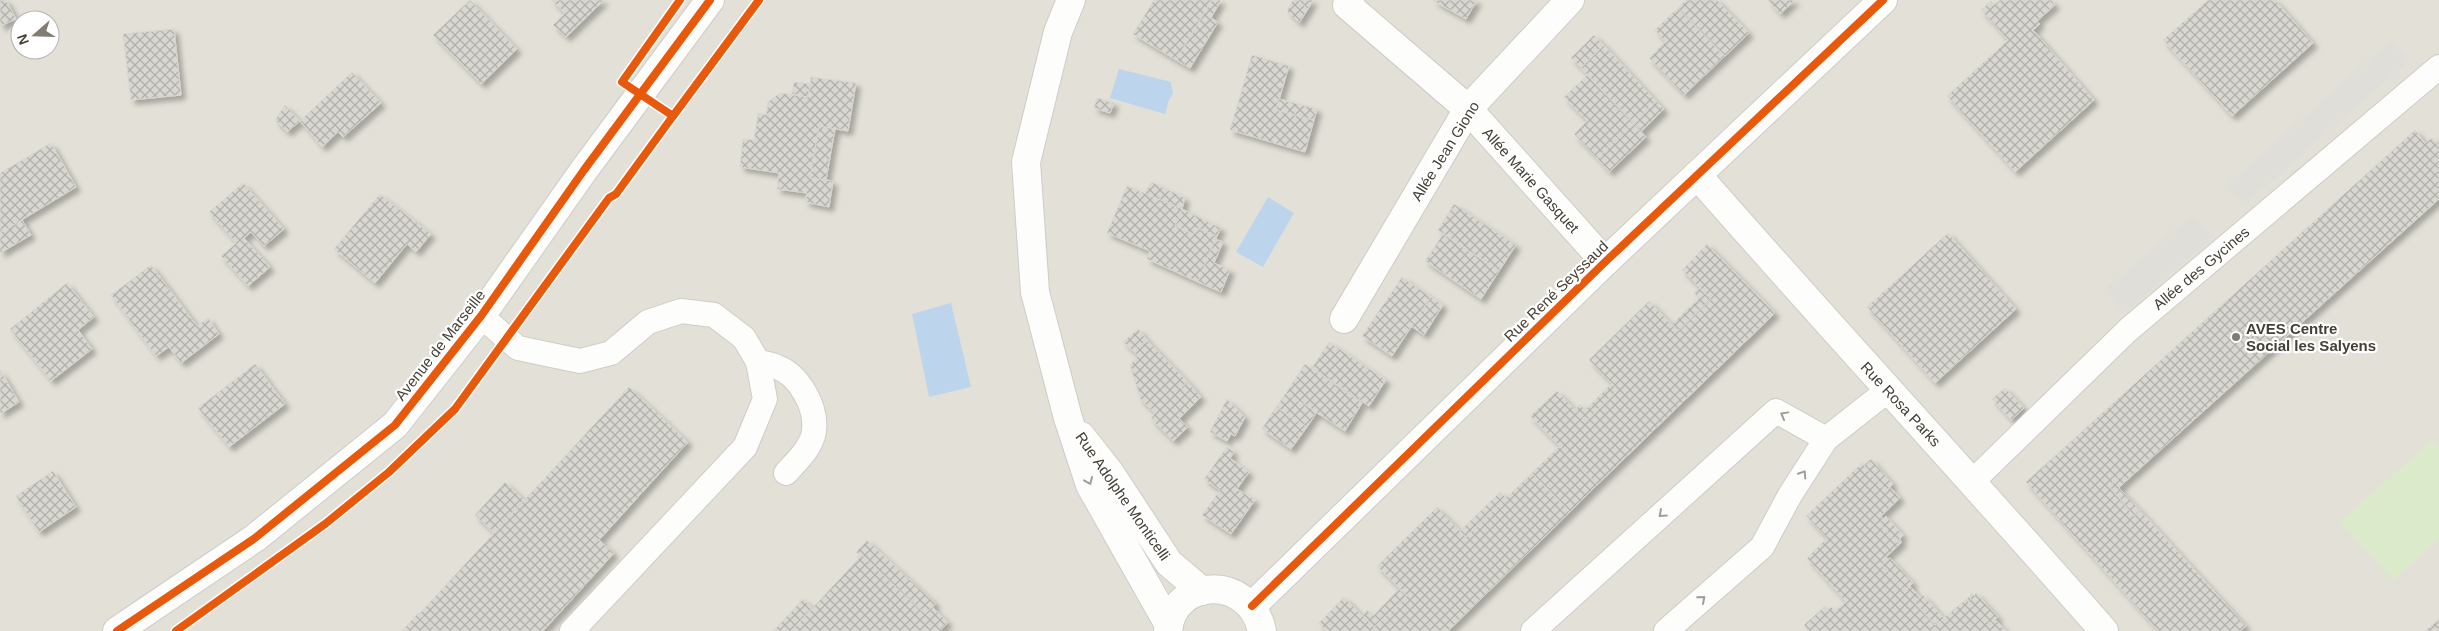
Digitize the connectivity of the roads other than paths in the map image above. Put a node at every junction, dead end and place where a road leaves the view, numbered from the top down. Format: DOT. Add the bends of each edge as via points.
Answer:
graph roads {
  1 [pos="710,0"];
  2 [pos="1071,0"];
  3 [pos="1350,0"];
  4 [pos="1883,0"];
  5 [pos="1569,1"];
  6 [pos="2439,67"];
  7 [pos="1468,109"];
  8 [pos="1698,176"];
  9 [pos="1605,262"];
  10 [pos="481,316"];
  11 [pos="1344,318"];
  12 [pos="758,362"];
  13 [pos="1888,391"];
  14 [pos="1068,418"];
  15 [pos="1826,439"];
  16 [pos="786,473"];
  17 [pos="1973,481"];
  18 [pos="1202,591"];
  19 [pos="1252,606"];
  20 [pos="1168,628"];
  21 [pos="117,631"];
  22 [pos="572,631"];
  23 [pos="1262,631"];
  24 [pos="1533,631"];
  25 [pos="1666,631"];
  26 [pos="2104,631"];
  1 -- 10 [label="street, Avenue de Marseille"];
  2 -- 14 [label="street, Rue Adolphe Monticelli" via="1058,32 1026,162 1035,292"];
  3 -- 7 [label="street, Allée Marie Gasquet" via="1347,6"];
  4 -- 8 [label="street, Rue René Seyssaud"];
  5 -- 7 [label="street, Allée Jean Giono"];
  6 -- 17 [label="lane, Allée des Gycines" via="2128,330"];
  7 -- 9 [label="street, Allée Marie Gasquet"];
  7 -- 11 [label="street, Allée Jean Giono"];
  8 -- 9 [label="street, Rue René Seyssaud"];
  8 -- 13 [label="street, Rue Rosa Parks"];
  9 -- 19 [label="street, Rue René Seyssaud"];
  10 -- 12 [label="lane" via="518,348 580,361 611,353 648,322 681,311 714,316 744,338"];
  10 -- 21 [label="street, Avenue de Marseille" via="395,425 255,538"];
  12 -- 16 [label="lane" via="778,367 792,378 813,410 814,432 805,451"];
  12 -- 22 [label="lane" via="765,398 745,447"];
  13 -- 15 [label="lane"];
  13 -- 17 [label="street, Rue Rosa Parks"];
  14 -- 18 [label="street, Rue Adolphe Monticelli" via="1110,473 1169,563"];
  14 -- 20 [label="street, Rue Adolphe Monticelli, one-way" via="1090,485"];
  15 -- 24 [label="lane, one-way" via="1776,411"];
  25 -- 15 [label="lane, one-way" via="1762,547"];
  17 -- 26 [label="street, Rue Rosa Parks"];
  18 -- 19 [label="street" via="1230,591"];
  18 -- 20 [label="street, Rue Adolphe Monticelli" via="1181,604"];
  19 -- 23 [label="street" via="1260,619"];
}
